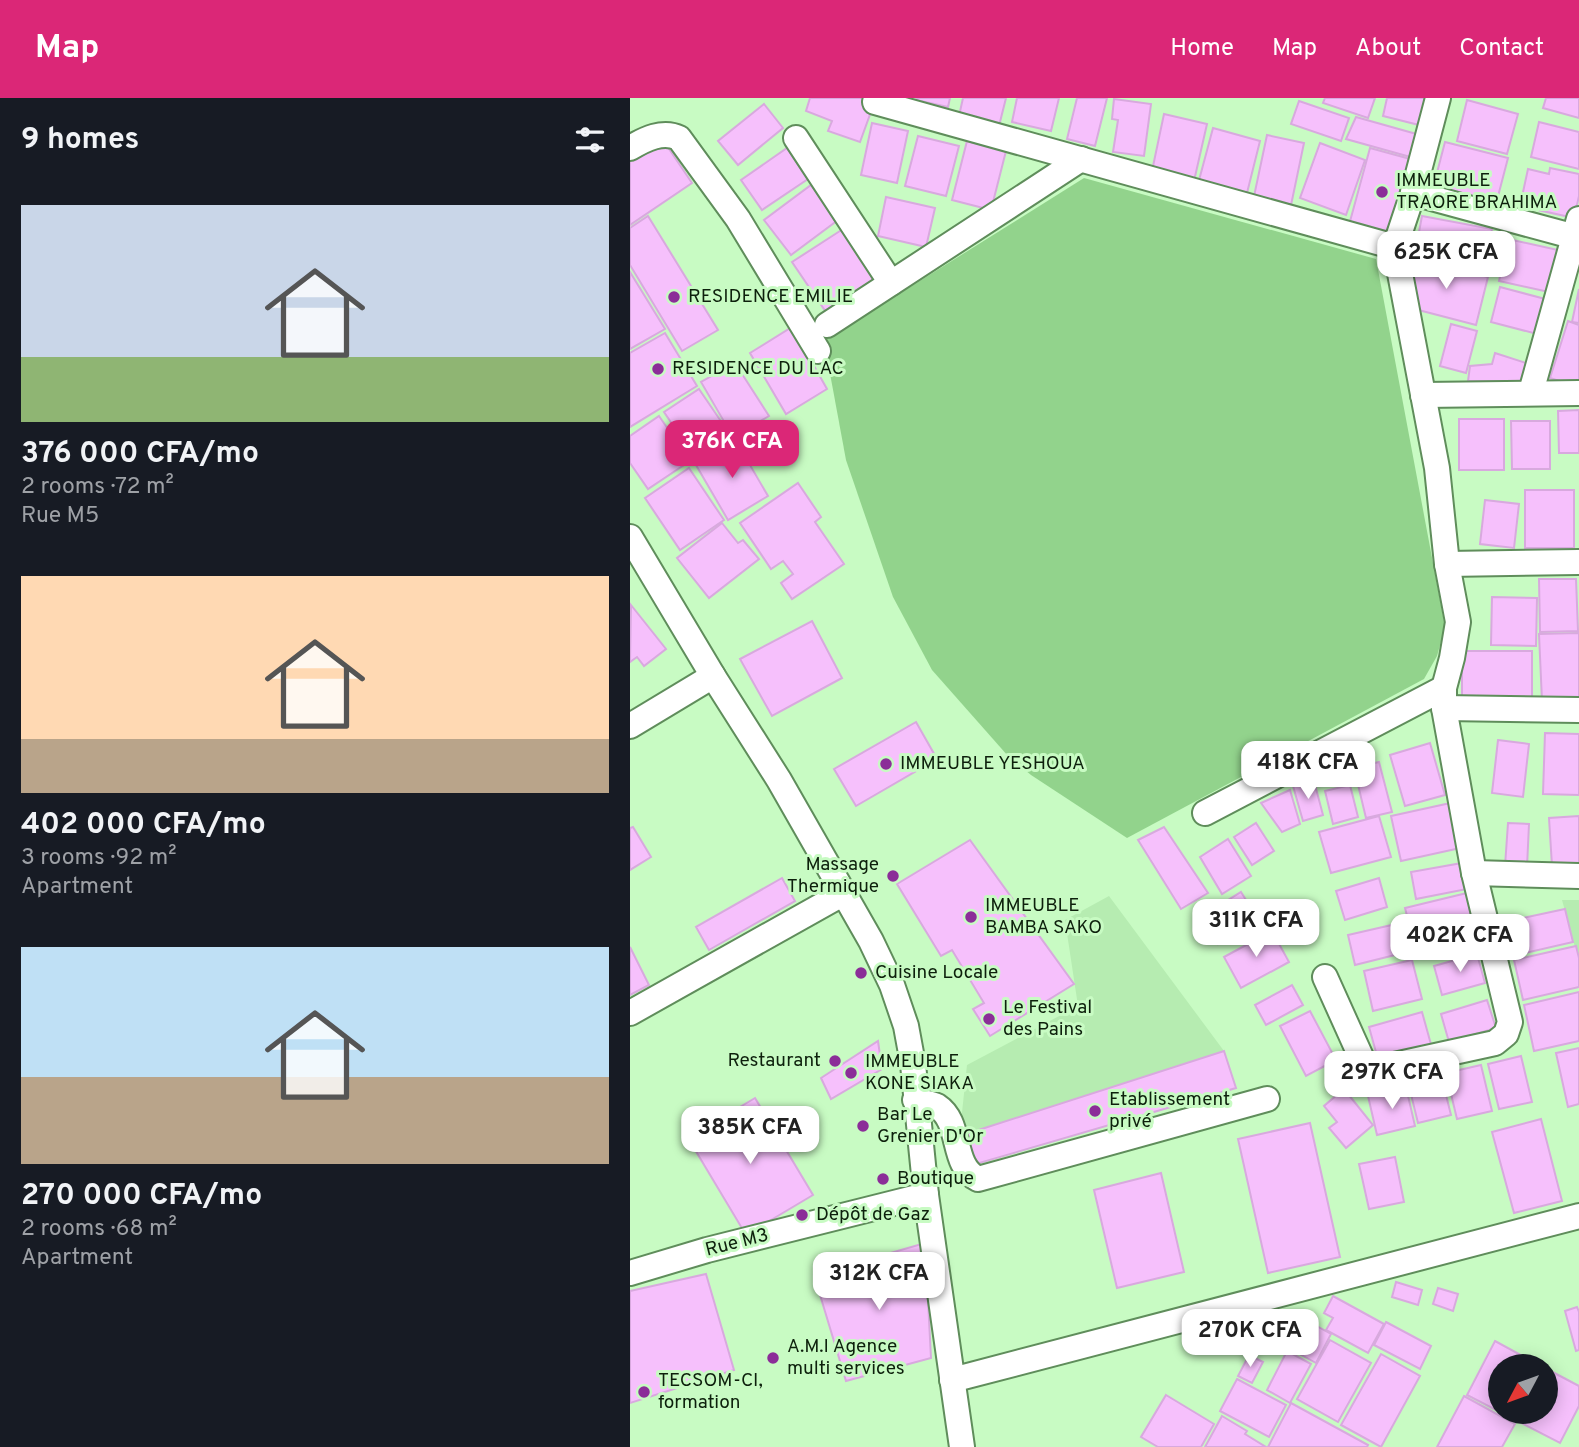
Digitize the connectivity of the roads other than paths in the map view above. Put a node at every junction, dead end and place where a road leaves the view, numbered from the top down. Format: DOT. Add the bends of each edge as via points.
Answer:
graph roads {
  1 [pos="1438,98"];
  2 [pos="875,102"];
  3 [pos="796,138"];
  4 [pos="630,148"];
  5 [pos="1081,159"];
  6 [pos="1413,193"];
  7 [pos="1577,231"];
  8 [pos="1395,247"];
  9 [pos="891,283"];
  10 [pos="827,325"];
  11 [pos="818,351"];
  12 [pos="1531,392"];
  13 [pos="1579,393"];
  14 [pos="1423,396"];
  15 [pos="630,537"];
  16 [pos="1579,562"];
  17 [pos="1447,564"];
  18 [pos="713,676"];
  19 [pos="1444,698"];
  20 [pos="1579,710"];
  21 [pos="630,726"];
  22 [pos="1205,813"];
  23 [pos="1474,873"];
  24 [pos="1579,876"];
  25 [pos="844,893"];
  26 [pos="1325,977"];
  27 [pos="630,1013"];
  28 [pos="1267,1099"];
  29 [pos="915,1100"];
  30 [pos="926,1195"];
  31 [pos="1579,1216"];
  32 [pos="630,1273"];
  33 [pos="951,1380"];
  34 [pos="962,1447"];
  1 -- 6 [label="street"];
  2 -- 5 [label="street"];
  3 -- 9 [label="street"];
  4 -- 11 [label="street" via="663,134 679,138 738,219"];
  5 -- 8 [label="street"];
  5 -- 9 [label="street"];
  6 -- 7 [label="street"];
  6 -- 8 [label="street"];
  7 -- 12 [label="street"];
  8 -- 14 [label="street"];
  9 -- 10 [label="street"];
  12 -- 13 [label="street"];
  12 -- 14 [label="street"];
  14 -- 17 [label="street" via="1437,468"];
  15 -- 18 [label="street"];
  16 -- 17 [label="street"];
  17 -- 19 [label="street" via="1458,622"];
  18 -- 21 [label="street"];
  18 -- 25 [label="street"];
  19 -- 20 [label="street"];
  19 -- 22 [label="street"];
  19 -- 23 [label="street"];
  23 -- 24 [label="street"];
  23 -- 26 [label="street" via="1510,1022 1506,1034 1495,1043 1366,1068"];
  25 -- 27 [label="street"];
  25 -- 29 [label="street" via="896,996 911,1051"];
  28 -- 29 [label="street" via="978,1178 968,1174 947,1114"];
  29 -- 30 [label="street"];
  30 -- 32 [label="street, Rue M3"];
  30 -- 33 [label="street"];
  31 -- 33 [label="street"];
  33 -- 34 [label="street"];
}
